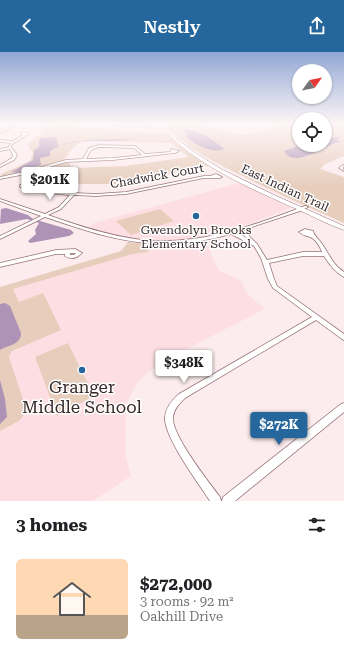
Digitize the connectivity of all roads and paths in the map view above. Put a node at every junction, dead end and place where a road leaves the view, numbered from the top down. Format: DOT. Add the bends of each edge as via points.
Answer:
graph roads {
  1 [pos="10,145"];
  2 [pos="183,145"];
  3 [pos="188,145"];
  4 [pos="10,148"];
  5 [pos="0,150"];
  6 [pos="171,152"];
  7 [pos="144,156"];
  8 [pos="84,160"];
  9 [pos="0,166"];
  10 [pos="344,166"];
  11 [pos="344,170"];
  12 [pos="212,176"];
  13 [pos="0,178"];
  14 [pos="35,185"];
  15 [pos="72,195"];
  16 [pos="0,200"];
  17 [pos="302,207"];
  18 [pos="45,215"];
  19 [pos="344,224"];
  20 [pos="344,228"];
  21 [pos="240,230"];
  22 [pos="233,233"];
  23 [pos="311,235"];
  24 [pos="0,238"];
  25 [pos="255,244"];
  26 [pos="68,252"];
  27 [pos="325,254"];
  28 [pos="265,262"];
  29 [pos="0,265"];
  30 [pos="344,275"];
  31 [pos="316,317"];
  32 [pos="344,337"];
  33 [pos="344,407"];
  34 [pos="216,501"];
  35 [pos="227,501"];
  1 -- 4 [label="street"];
  2 -- 17 [label="main road, East Indian Trail" via="203,159 250,184"];
  3 -- 17 [label="main road, East Indian Trail" via="206,157"];
  4 -- 5 [label="street"];
  4 -- 9 [label="street" via="14,157"];
  6 -- 7 [label="street"];
  7 -- 8 [label="street"];
  7 -- 8 [label="street" via="135,147 99,146 90,149"];
  8 -- 13 [label="street" via="60,162"];
  10 -- 11 [label="street" via="341,168"];
  12 -- 15 [label="street, Chadwick Court" via="126,193"];
  14 -- 15 [label="street, Chadwick Court" via="50,192"];
  15 -- 18 [label="street" via="60,208"];
  16 -- 18 [label="street"];
  17 -- 19 [label="main road, East Indian Trail"];
  17 -- 20 [label="main road, East Indian Trail"];
  17 -- 21 [label="street"];
  18 -- 22 [label="street" via="114,237 151,243 198,241"];
  18 -- 24 [label="street"];
  21 -- 22 [label="street"];
  21 -- 25 [label="street"];
  22 -- 25 [label="street"];
  23 -- 27 [label="street" via="318,240"];
  25 -- 28 [label="street"];
  26 -- 29 [label="street" via="56,252"];
  27 -- 28 [label="street" via="303,254"];
  27 -- 30 [label="street" via="332,267"];
  28 -- 31 [label="street" via="275,287"];
  31 -- 32 [label="street"];
  31 -- 34 [label="street" via="182,396 170,410 169,422 173,435"];
  33 -- 35 [label="street"];
}
